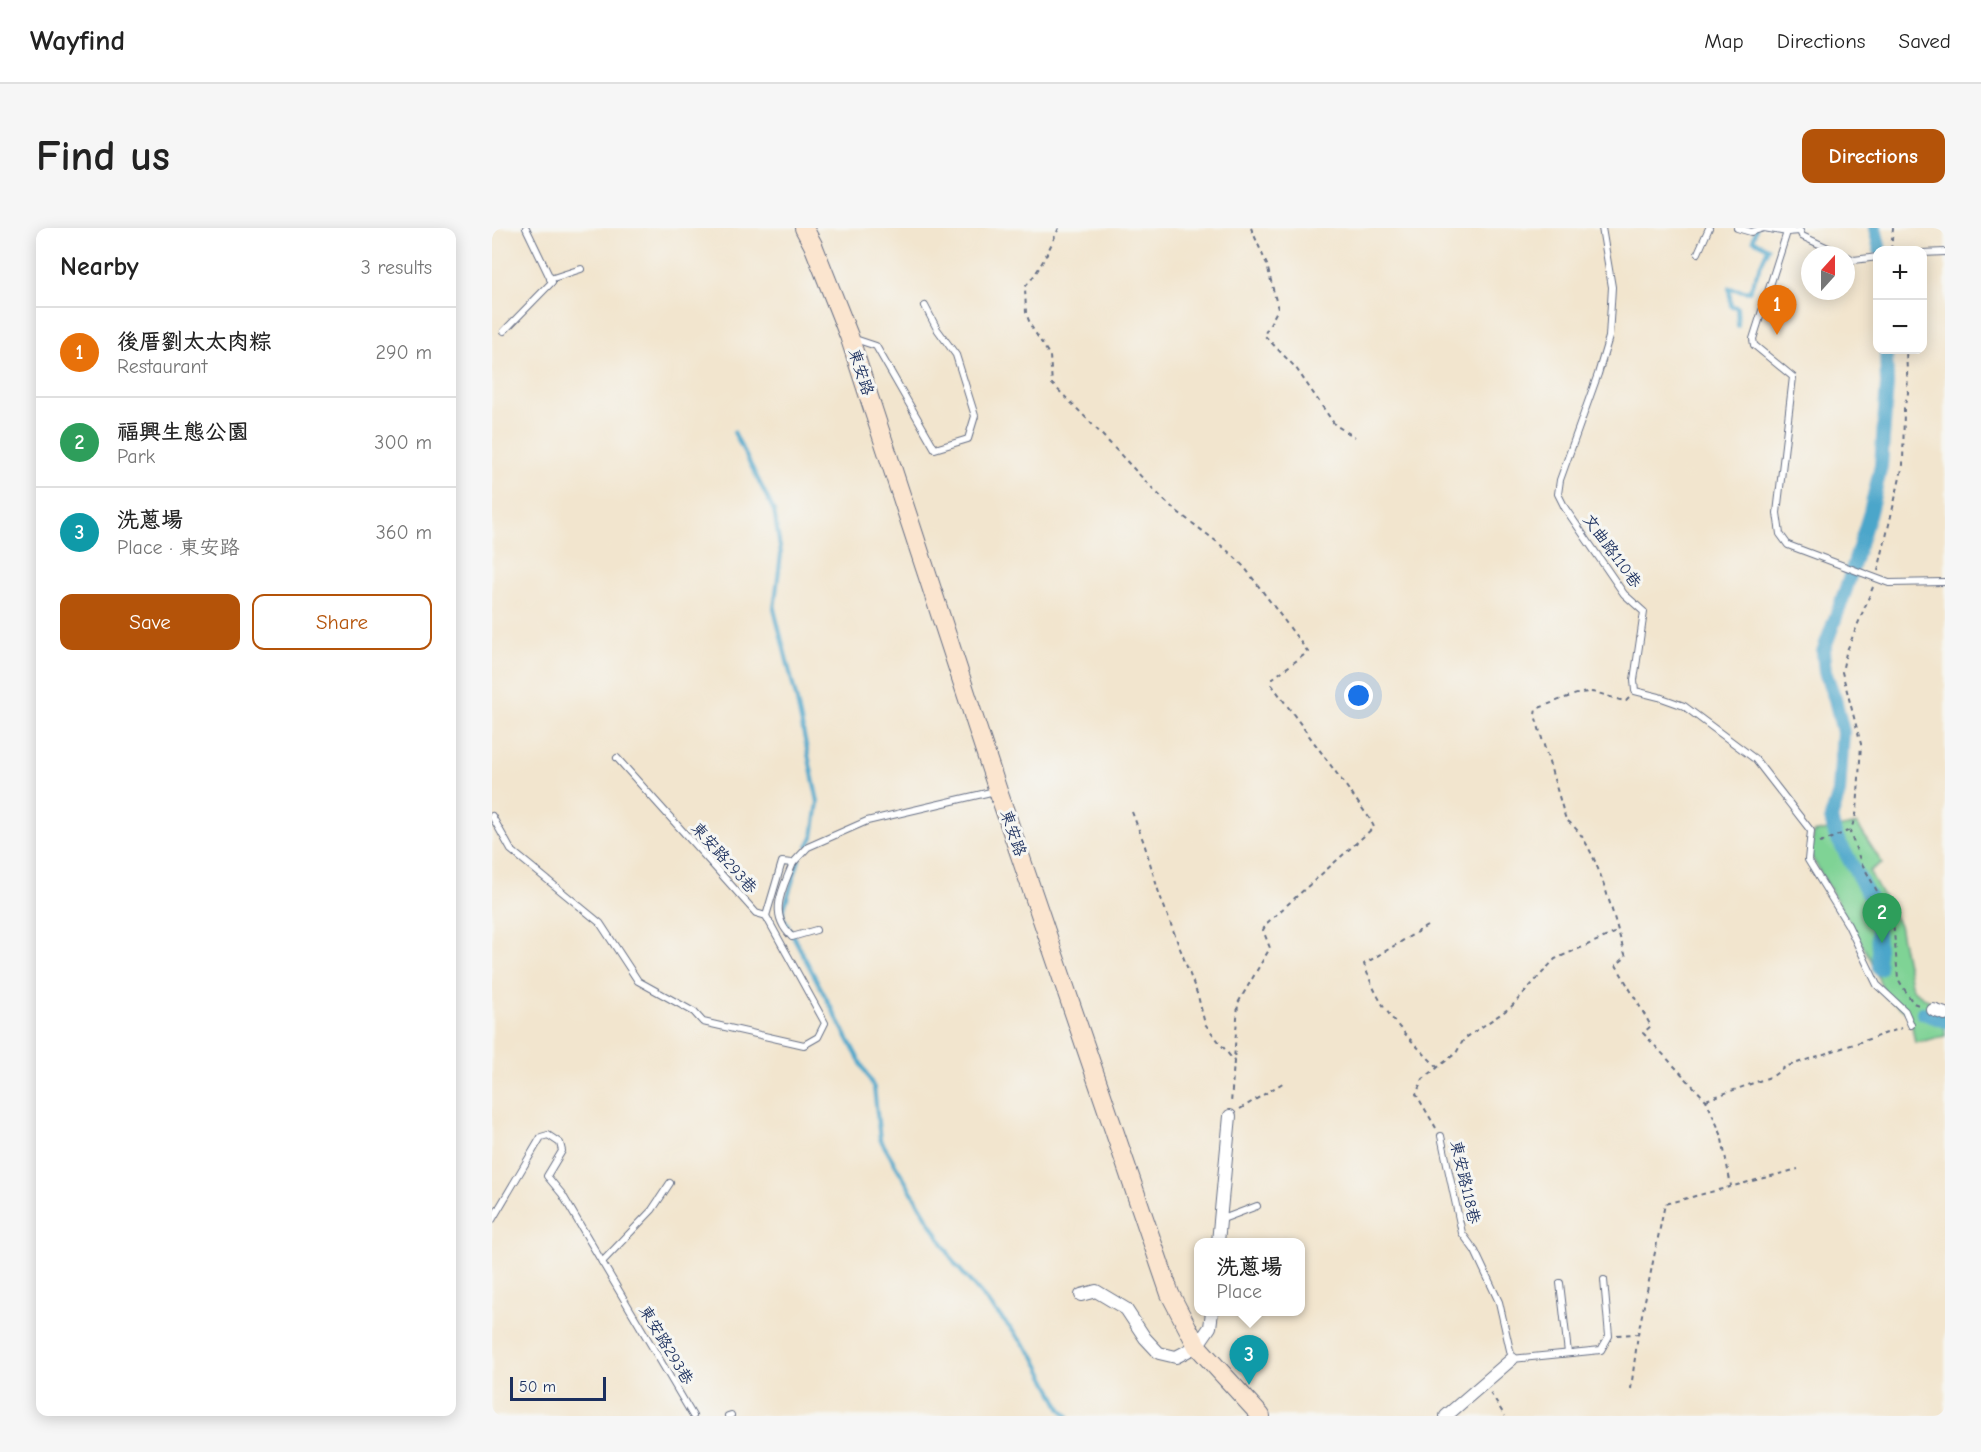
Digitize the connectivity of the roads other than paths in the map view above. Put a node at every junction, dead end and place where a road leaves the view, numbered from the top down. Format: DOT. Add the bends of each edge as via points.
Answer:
graph roads {
  1 [pos="526,228"];
  2 [pos="804,228"];
  3 [pos="1602,228"];
  4 [pos="1709,228"];
  5 [pos="1741,229"];
  6 [pos="1800,230"];
  7 [pos="1787,232"];
  8 [pos="1824,246"];
  9 [pos="1945,252"];
  10 [pos="1698,253"];
  11 [pos="1927,253"];
  12 [pos="1873,258"];
  13 [pos="1855,260"];
  14 [pos="581,268"];
  15 [pos="550,279"];
  16 [pos="925,306"];
  17 [pos="504,331"];
  18 [pos="849,336"];
  19 [pos="1945,582"];
  20 [pos="617,758"];
  21 [pos="998,791"];
  22 [pos="492,816"];
  23 [pos="793,863"];
  24 [pos="766,916"];
  25 [pos="816,930"];
  26 [pos="1911,1024"];
  27 [pos="1230,1116"];
  28 [pos="1441,1136"];
  29 [pos="670,1183"];
  30 [pos="1257,1206"];
  31 [pos="492,1220"];
  32 [pos="1219,1221"];
  33 [pos="1218,1238"];
  34 [pos="602,1263"];
  35 [pos="1604,1280"];
  36 [pos="1560,1283"];
  37 [pos="1081,1294"];
  38 [pos="1211,1316"];
  39 [pos="1197,1346"];
  40 [pos="1568,1353"];
  41 [pos="1512,1359"];
  42 [pos="693,1416"];
  43 [pos="1261,1416"];
  44 [pos="1446,1416"];
  1 -- 15 [label="lane"];
  2 -- 18 [label="street, 東安路"];
  3 -- 26 [label="lane, 文曲路110巷" via="1612,287 1609,337 1558,494 1624,594 1644,612 1635,691 1684,706 1755,759 1811,831 1808,860 1848,926 1877,985 1905,1011"];
  4 -- 10 [label="lane"];
  5 -- 7 [label="lane"];
  6 -- 7 [label="lane"];
  6 -- 8 [label="lane" via="1802,236"];
  7 -- 19 [label="lane" via="1753,339 1754,345 1793,377 1777,513 1780,534 1788,545 1889,583"];
  9 -- 11 [label="lane"];
  12 -- 13 [label="lane"];
  14 -- 15 [label="lane"];
  15 -- 17 [label="lane" via="552,282"];
  16 -- 18 [label="lane" via="956,355 975,416 968,439 935,449 876,346"];
  18 -- 21 [label="street, 東安路"];
  20 -- 24 [label="lane, 東安路293巷" via="756,913"];
  21 -- 23 [label="lane, 東安路293巷" via="867,821 808,846"];
  21 -- 39 [label="street, 東安路" via="1170,1294"];
  22 -- 24 [label="lane" via="511,850 600,923 638,981 694,1012 704,1022 804,1045 818,1037 825,1023"];
  23 -- 24 [label="lane, 東安路293巷" via="782,861"];
  23 -- 25 [label="lane" via="777,907 784,929 792,937"];
  27 -- 32 [label="street"];
  28 -- 41 [label="lane, 東安路118巷" via="1462,1233 1499,1302"];
  29 -- 34 [label="lane" via="652,1210"];
  30 -- 32 [label="lane"];
  31 -- 34 [label="lane, 東安路293巷" via="541,1137 548,1135 560,1143 562,1151 547,1176 562,1194"];
  32 -- 33 [label="street"];
  34 -- 42 [label="lane, 東安路293巷"];
  35 -- 40 [label="lane" via="1609,1336 1601,1350"];
  36 -- 40 [label="lane"];
  37 -- 39 [label="street" via="1096,1291 1126,1309 1159,1353 1176,1357"];
  38 -- 39 [label="street" via="1210,1327"];
  39 -- 43 [label="street, 東安路"];
  40 -- 41 [label="lane"];
  41 -- 44 [label="street"];
}
